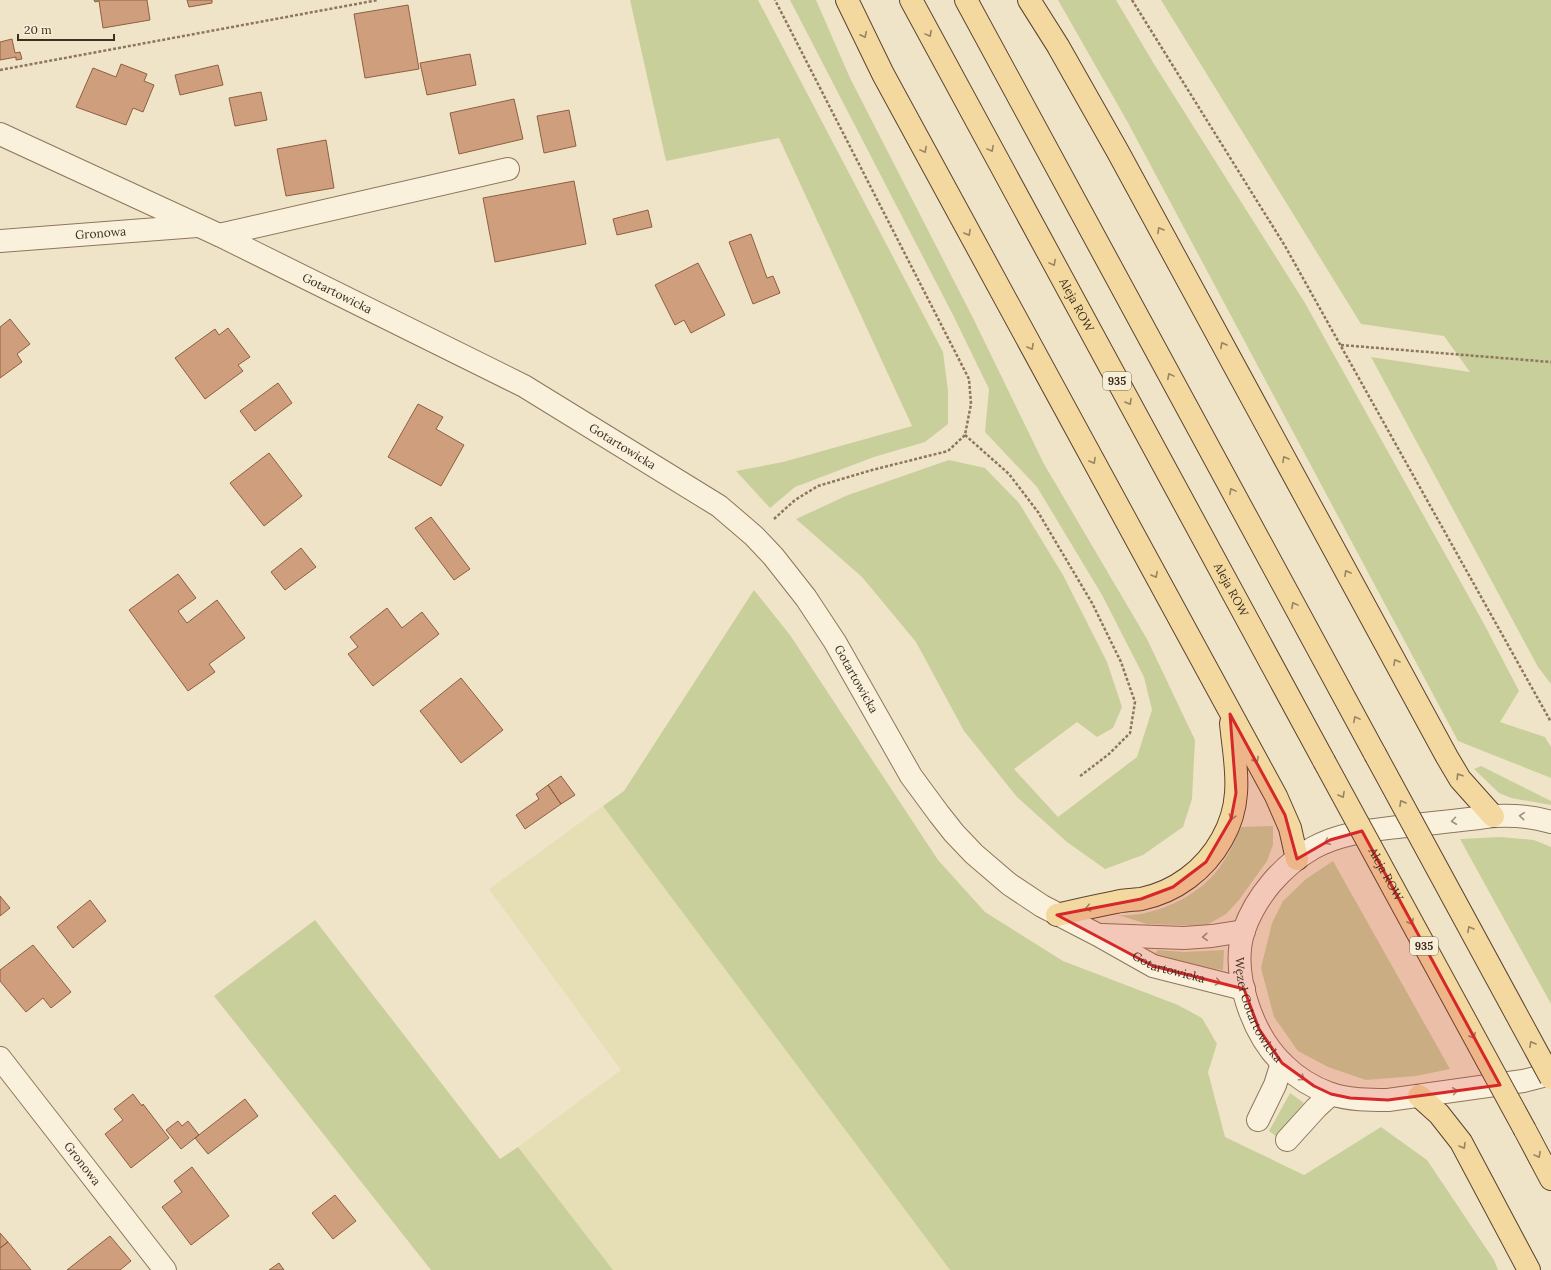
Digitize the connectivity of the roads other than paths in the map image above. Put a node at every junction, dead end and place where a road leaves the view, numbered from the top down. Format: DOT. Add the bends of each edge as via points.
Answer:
graph roads {
  1 [pos="847,0"];
  2 [pos="911,0"];
  3 [pos="966,0"];
  4 [pos="1029,0"];
  5 [pos="0,134"];
  6 [pos="508,169"];
  7 [pos="210,230"];
  8 [pos="0,241"];
  9 [pos="1230,714"];
  10 [pos="1493,816"];
  11 [pos="1551,822"];
  12 [pos="1297,859"];
  13 [pos="1057,915"];
  14 [pos="1244,931"];
  15 [pos="1098,935"];
  16 [pos="1244,989"];
  17 [pos="0,1058"];
  18 [pos="1282,1063"];
  19 [pos="1551,1074"];
  20 [pos="1551,1078"];
  21 [pos="1330,1094"];
  22 [pos="1418,1096"];
  23 [pos="1258,1120"];
  24 [pos="1287,1140"];
  25 [pos="1551,1179"];
  26 [pos="165,1270"];
  27 [pos="1529,1270"];
  1 -- 9 [label="main road, one-way" via="886,81"];
  2 -- 25 [label="main road, Aleja ROW / 935, one-way, bridge"];
  20 -- 3 [label="main road, one-way, bridge"];
  10 -- 4 [label="main road, one-way" via="1460,779 1447,757 1118,152"];
  5 -- 7 [label="street, Gotartowicka"];
  6 -- 7 [label="street, Gronowa"];
  7 -- 8 [label="street, Gronowa"];
  7 -- 13 [label="street, Gotartowicka" via="524,386 719,506 773,556 806,598 911,776 950,829 1009,884"];
  9 -- 12 [label="main road, one-way" via="1285,815 1294,840"];
  9 -- 13 [label="main road, one-way" via="1236,778 1235,805 1225,833 1206,862 1173,887 1159,893 1141,899 1119,901"];
  11 -- 10 [label="street, Węzeł Gotartowicka, one-way" via="1532,817"];
  10 -- 12 [label="street, Węzeł Gotartowicka, one-way" via="1345,834"];
  12 -- 14 [label="street, Węzeł Gotartowicka" via="1271,882 1251,913"];
  13 -- 15 [label="street, Gotartowicka"];
  14 -- 15 [label="street, Gotartowicka, one-way" via="1184,938"];
  14 -- 16 [label="street, Węzeł Gotartowicka" via="1241,949"];
  15 -- 16 [label="street, Gotartowicka, one-way" via="1153,966"];
  16 -- 18 [label="street, Węzeł Gotartowicka" via="1259,1029"];
  17 -- 26 [label="street, Gronowa"];
  18 -- 21 [label="street, Węzeł Gotartowicka, one-way" via="1298,1076"];
  18 -- 23 [label="street" via="1276,1085"];
  22 -- 19 [label="street, Węzeł Gotartowicka, one-way" via="1523,1081"];
  21 -- 22 [label="street, Węzeł Gotartowicka" via="1368,1100"];
  21 -- 24 [label="street"];
  22 -- 27 [label="main road, one-way" via="1439,1114 1461,1142"];
}
